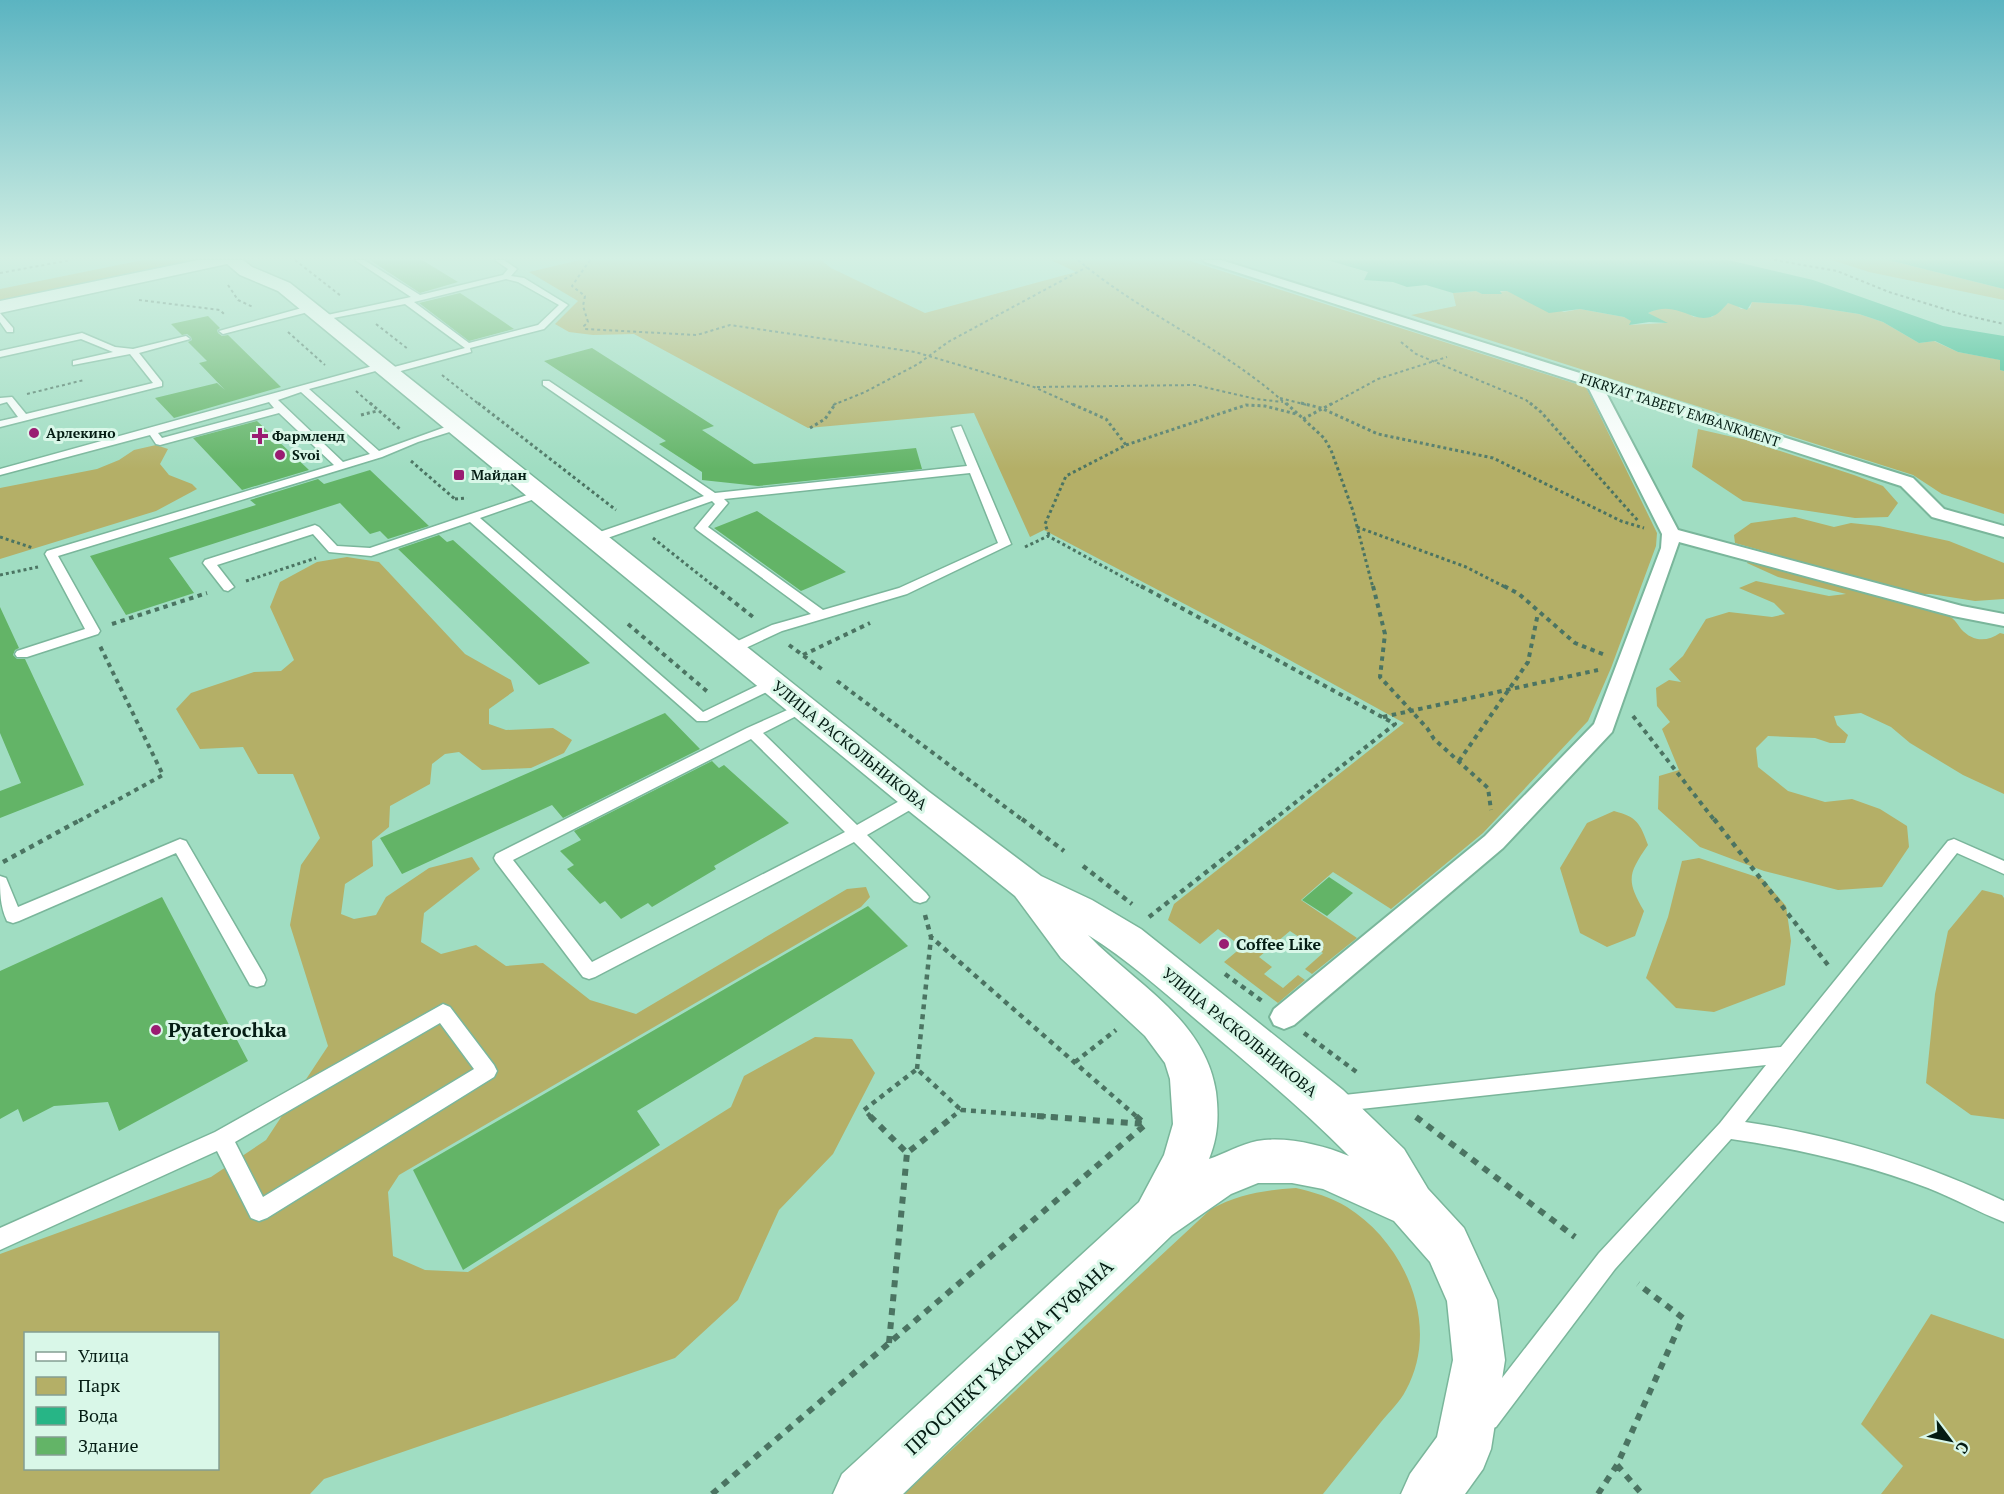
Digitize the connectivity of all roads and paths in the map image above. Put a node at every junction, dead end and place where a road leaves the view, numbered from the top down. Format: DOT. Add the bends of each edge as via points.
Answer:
graph roads {
  1 [pos="9,330"];
  2 [pos="228,330"];
  3 [pos="285,330"];
  4 [pos="334,330"];
  5 [pos="384,330"];
  6 [pos="445,330"];
  7 [pos="530,330"];
  8 [pos="598,330"];
  9 [pos="714,330"];
  10 [pos="760,330"];
  11 [pos="971,330"];
  12 [pos="1184,330"];
  13 [pos="1428,330"];
  14 [pos="223,331"];
  15 [pos="186,339"];
  16 [pos="1397,339"];
  17 [pos="24,349"];
  18 [pos="468,350"];
  19 [pos="130,351"];
  20 [pos="413,353"];
  21 [pos="0,354"];
  22 [pos="1453,355"];
  23 [pos="929,356"];
  24 [pos="1432,360"];
  25 [pos="76,363"];
  26 [pos="383,369"];
  27 [pos="435,370"];
  28 [pos="340,377"];
  29 [pos="88,380"];
  30 [pos="1593,382"];
  31 [pos="546,383"];
  32 [pos="1034,387"];
  33 [pos="302,388"];
  34 [pos="1280,398"];
  35 [pos="271,399"];
  36 [pos="4,400"];
  37 [pos="1284,402"];
  38 [pos="1321,408"];
  39 [pos="281,409"];
  40 [pos="1297,414"];
  41 [pos="24,418"];
  42 [pos="1303,419"];
  43 [pos="0,424"];
  44 [pos="455,427"];
  45 [pos="810,428"];
  46 [pos="957,428"];
  47 [pos="402,430"];
  48 [pos="152,431"];
  49 [pos="1126,446"];
  50 [pos="378,455"];
  51 [pos="408,458"];
  52 [pos="341,466"];
  53 [pos="974,469"];
  54 [pos="0,472"];
  55 [pos="539,494"];
  56 [pos="712,496"];
  57 [pos="449,506"];
  58 [pos="623,515"];
  59 [pos="472,517"];
  60 [pos="1357,527"];
  61 [pos="2004,532"];
  62 [pos="647,534"];
  63 [pos="1671,534"];
  64 [pos="1048,536"];
  65 [pos="0,537"];
  66 [pos="595,538"];
  67 [pos="340,550"];
  68 [pos="1017,551"];
  69 [pos="53,559"];
  70 [pos="0,575"];
  71 [pos="228,587"];
  72 [pos="1538,613"];
  73 [pos="824,616"];
  74 [pos="755,619"];
  75 [pos="878,619"];
  76 [pos="2004,620"];
  77 [pos="93,631"];
  78 [pos="783,641"];
  79 [pos="732,649"];
  80 [pos="22,654"];
  81 [pos="803,655"];
  82 [pos="1628,664"];
  83 [pos="823,670"];
  84 [pos="837,681"];
  85 [pos="774,683"];
  86 [pos="1508,690"];
  87 [pos="1617,694"];
  88 [pos="803,707"];
  89 [pos="1411,711"];
  90 [pos="1382,717"];
  91 [pos="752,732"];
  92 [pos="1459,761"];
  93 [pos="916,798"];
  94 [pos="855,834"];
  95 [pos="1494,842"];
  96 [pos="1064,851"];
  97 [pos="0,864"];
  98 [pos="2004,868"];
  99 [pos="0,882"];
  100 [pos="1028,886"];
  101 [pos="920,897"];
  102 [pos="1149,917"];
  103 [pos="931,937"];
  104 [pos="257,980"];
  105 [pos="1843,985"];
  106 [pos="1284,1017"];
  107 [pos="1122,1026"];
  108 [pos="1787,1055"];
  109 [pos="1076,1062"];
  110 [pos="917,1069"];
  111 [pos="1327,1104"];
  112 [pos="961,1110"];
  113 [pos="1409,1111"];
  114 [pos="1146,1124"];
  115 [pos="1727,1129"];
  116 [pos="222,1139"];
  117 [pos="907,1153"];
  118 [pos="1411,1205"];
  119 [pos="2004,1212"];
  120 [pos="1155,1219"];
  121 [pos="1575,1237"];
  122 [pos="0,1239"];
  123 [pos="1638,1284"];
  124 [pos="889,1343"];
  125 [pos="1463,1449"];
  126 [pos="1617,1465"];
  127 [pos="712,1494"];
  128 [pos="862,1494"];
  129 [pos="1431,1494"];
  130 [pos="1598,1494"];
  131 [pos="1642,1494"];
  1 -- 17 [label="lane"];
  2 -- 14 [label="lane"];
  3 -- 28 [label="path"];
  4 -- 26 [label="street, УЛИЦА РАСКОЛЬНИКОВА"];
  5 -- 20 [label="path"];
  6 -- 7 [label="lane" via="467,346"];
  8 -- 9 [label="path" via="697,335"];
  10 -- 23 [label="path"];
  11 -- 23 [label="path"];
  12 -- 34 [label="path"];
  13 -- 30 [label="street, FIKRYAT TABEEV EMBANKMENT"];
  15 -- 19 [label="lane"];
  16 -- 24 [label="path" via="1416,354"];
  17 -- 19 [label="lane" via="82,336 112,349"];
  17 -- 21 [label="lane"];
  18 -- 26 [label="lane"];
  19 -- 25 [label="lane"];
  19 -- 41 [label="lane" via="159,384"];
  22 -- 24 [label="path"];
  23 -- 32 [label="path"];
  23 -- 45 [label="path" via="865,392 833,404 831,415"];
  24 -- 38 [label="path" via="1378,379"];
  24 -- 38 [label="path" via="1526,400 1646,529 1621,521 1493,458 1378,434"];
  26 -- 28 [label="lane"];
  26 -- 44 [label="street, УЛИЦА РАСКОЛЬНИКОВА"];
  27 -- 58 [label="path"];
  28 -- 33 [label="lane"];
  28 -- 47 [label="path"];
  29 -- 36 [label="path"];
  30 -- 61 [label="street, FIKRYAT TABEEV EMBANKMENT" via="1907,482 1938,513"];
  30 -- 63 [label="street"];
  31 -- 56 [label="lane"];
  32 -- 37 [label="path" via="1195,385"];
  32 -- 49 [label="path" via="1106,419"];
  33 -- 35 [label="lane"];
  33 -- 50 [label="lane"];
  34 -- 37 [label="path"];
  34 -- 38 [label="path"];
  35 -- 39 [label="lane"];
  35 -- 48 [label="lane"];
  36 -- 41 [label="lane"];
  37 -- 40 [label="path"];
  38 -- 42 [label="path"];
  39 -- 48 [label="lane" via="160,442"];
  39 -- 52 [label="lane"];
  40 -- 42 [label="path"];
  40 -- 49 [label="path" via="1246,405"];
  41 -- 43 [label="lane"];
  42 -- 60 [label="path" via="1331,450"];
  44 -- 50 [label="lane"];
  44 -- 55 [label="street, УЛИЦА РАСКОЛЬНИКОВА"];
  46 -- 53 [label="lane"];
  48 -- 54 [label="lane"];
  49 -- 64 [label="path" via="1066,476 1045,524"];
  50 -- 52 [label="lane"];
  51 -- 57 [label="path" via="460,503"];
  52 -- 69 [label="lane"];
  53 -- 56 [label="lane"];
  53 -- 73 [label="lane" via="1005,544 903,591"];
  55 -- 59 [label="lane"];
  55 -- 66 [label="street, УЛИЦА РАСКОЛЬНИКОВА"];
  56 -- 66 [label="lane"];
  56 -- 73 [label="lane" via="722,503 701,528"];
  59 -- 67 [label="lane" via="371,552"];
  59 -- 85 [label="lane" via="652,683 702,718"];
  60 -- 72 [label="path" via="1466,567 1519,594"];
  60 -- 89 [label="path" via="1385,634 1380,677"];
  62 -- 74 [label="path"];
  63 -- 76 [label="street" via="1960,612"];
  63 -- 82 [label="street" via="1671,548"];
  64 -- 68 [label="path"];
  64 -- 90 [label="path"];
  65 -- 69 [label="path"];
  66 -- 79 [label="street, УЛИЦА РАСКОЛЬНИКОВА"];
  67 -- 71 [label="path"];
  67 -- 71 [label="lane" via="333,549 315,529 209,563"];
  69 -- 70 [label="path"];
  69 -- 77 [label="lane"];
  71 -- 77 [label="path"];
  72 -- 82 [label="path" via="1575,643"];
  72 -- 86 [label="path" via="1528,662"];
  73 -- 79 [label="lane" via="777,628"];
  75 -- 81 [label="path"];
  77 -- 80 [label="lane"];
  77 -- 97 [label="path" via="163,775"];
  78 -- 81 [label="path"];
  79 -- 85 [label="street, УЛИЦА РАСКОЛЬНИКОВА"];
  81 -- 83 [label="path"];
  82 -- 86 [label="path"];
  82 -- 87 [label="street"];
  84 -- 96 [label="path"];
  85 -- 88 [label="street, УЛИЦА РАСКОЛЬНИКОВА"];
  86 -- 89 [label="path"];
  86 -- 92 [label="path"];
  87 -- 95 [label="street" via="1605,727"];
  87 -- 105 [label="path"];
  88 -- 91 [label="lane"];
  88 -- 93 [label="street, УЛИЦА РАСКОЛЬНИКОВА"];
  89 -- 90 [label="path"];
  89 -- 92 [label="path" via="1434,740"];
  90 -- 102 [label="path" via="1395,724"];
  91 -- 94 [label="lane"];
  91 -- 94 [label="lane" via="502,858 589,972"];
  92 -- 95 [label="path" via="1488,788"];
  93 -- 94 [label="lane"];
  93 -- 100 [label="street, УЛИЦА РАСКОЛЬНИКОВА"];
  94 -- 101 [label="lane"];
  95 -- 106 [label="street"];
  98 -- 105 [label="lane" via="1954,844"];
  99 -- 104 [label="lane" via="13,916 180,845"];
  100 -- 111 [label="street, УЛИЦА РАСКОЛЬНИКОВА" via="1127,940"];
  100 -- 120 [label="street" via="1054,925 1094,966 1145,1008 1186,1058 1195,1089 1196,1124 1185,1160"];
  101 -- 103 [label="path"];
  103 -- 109 [label="path"];
  103 -- 110 [label="path"];
  105 -- 108 [label="lane"];
  107 -- 109 [label="path"];
  108 -- 111 [label="lane"];
  108 -- 115 [label="lane"];
  109 -- 114 [label="path"];
  110 -- 112 [label="path"];
  110 -- 117 [label="path" via="864,1110"];
  111 -- 118 [label="street, УЛИЦА РАСКОЛЬНИКОВА" via="1388,1164"];
  112 -- 114 [label="path"];
  112 -- 117 [label="path"];
  113 -- 121 [label="path"];
  114 -- 124 [label="path"];
  115 -- 119 [label="lane" via="1828,1147 1951,1186"];
  115 -- 125 [label="lane" via="1607,1261"];
  116 -- 116 [label="lane" via="443,1011 487,1071 259,1211"];
  116 -- 122 [label="lane"];
  117 -- 124 [label="path"];
  118 -- 120 [label="street" via="1328,1169 1292,1162 1257,1162 1214,1179"];
  118 -- 125 [label="street" via="1447,1245 1472,1300 1479,1360"];
  120 -- 128 [label="street, ПРОСПЕКТ ХАСАНА ТУФАНА"];
  123 -- 126 [label="path" via="1683,1318"];
  124 -- 127 [label="path"];
  125 -- 129 [label="street"];
  126 -- 130 [label="path"];
  126 -- 131 [label="path"];
}
